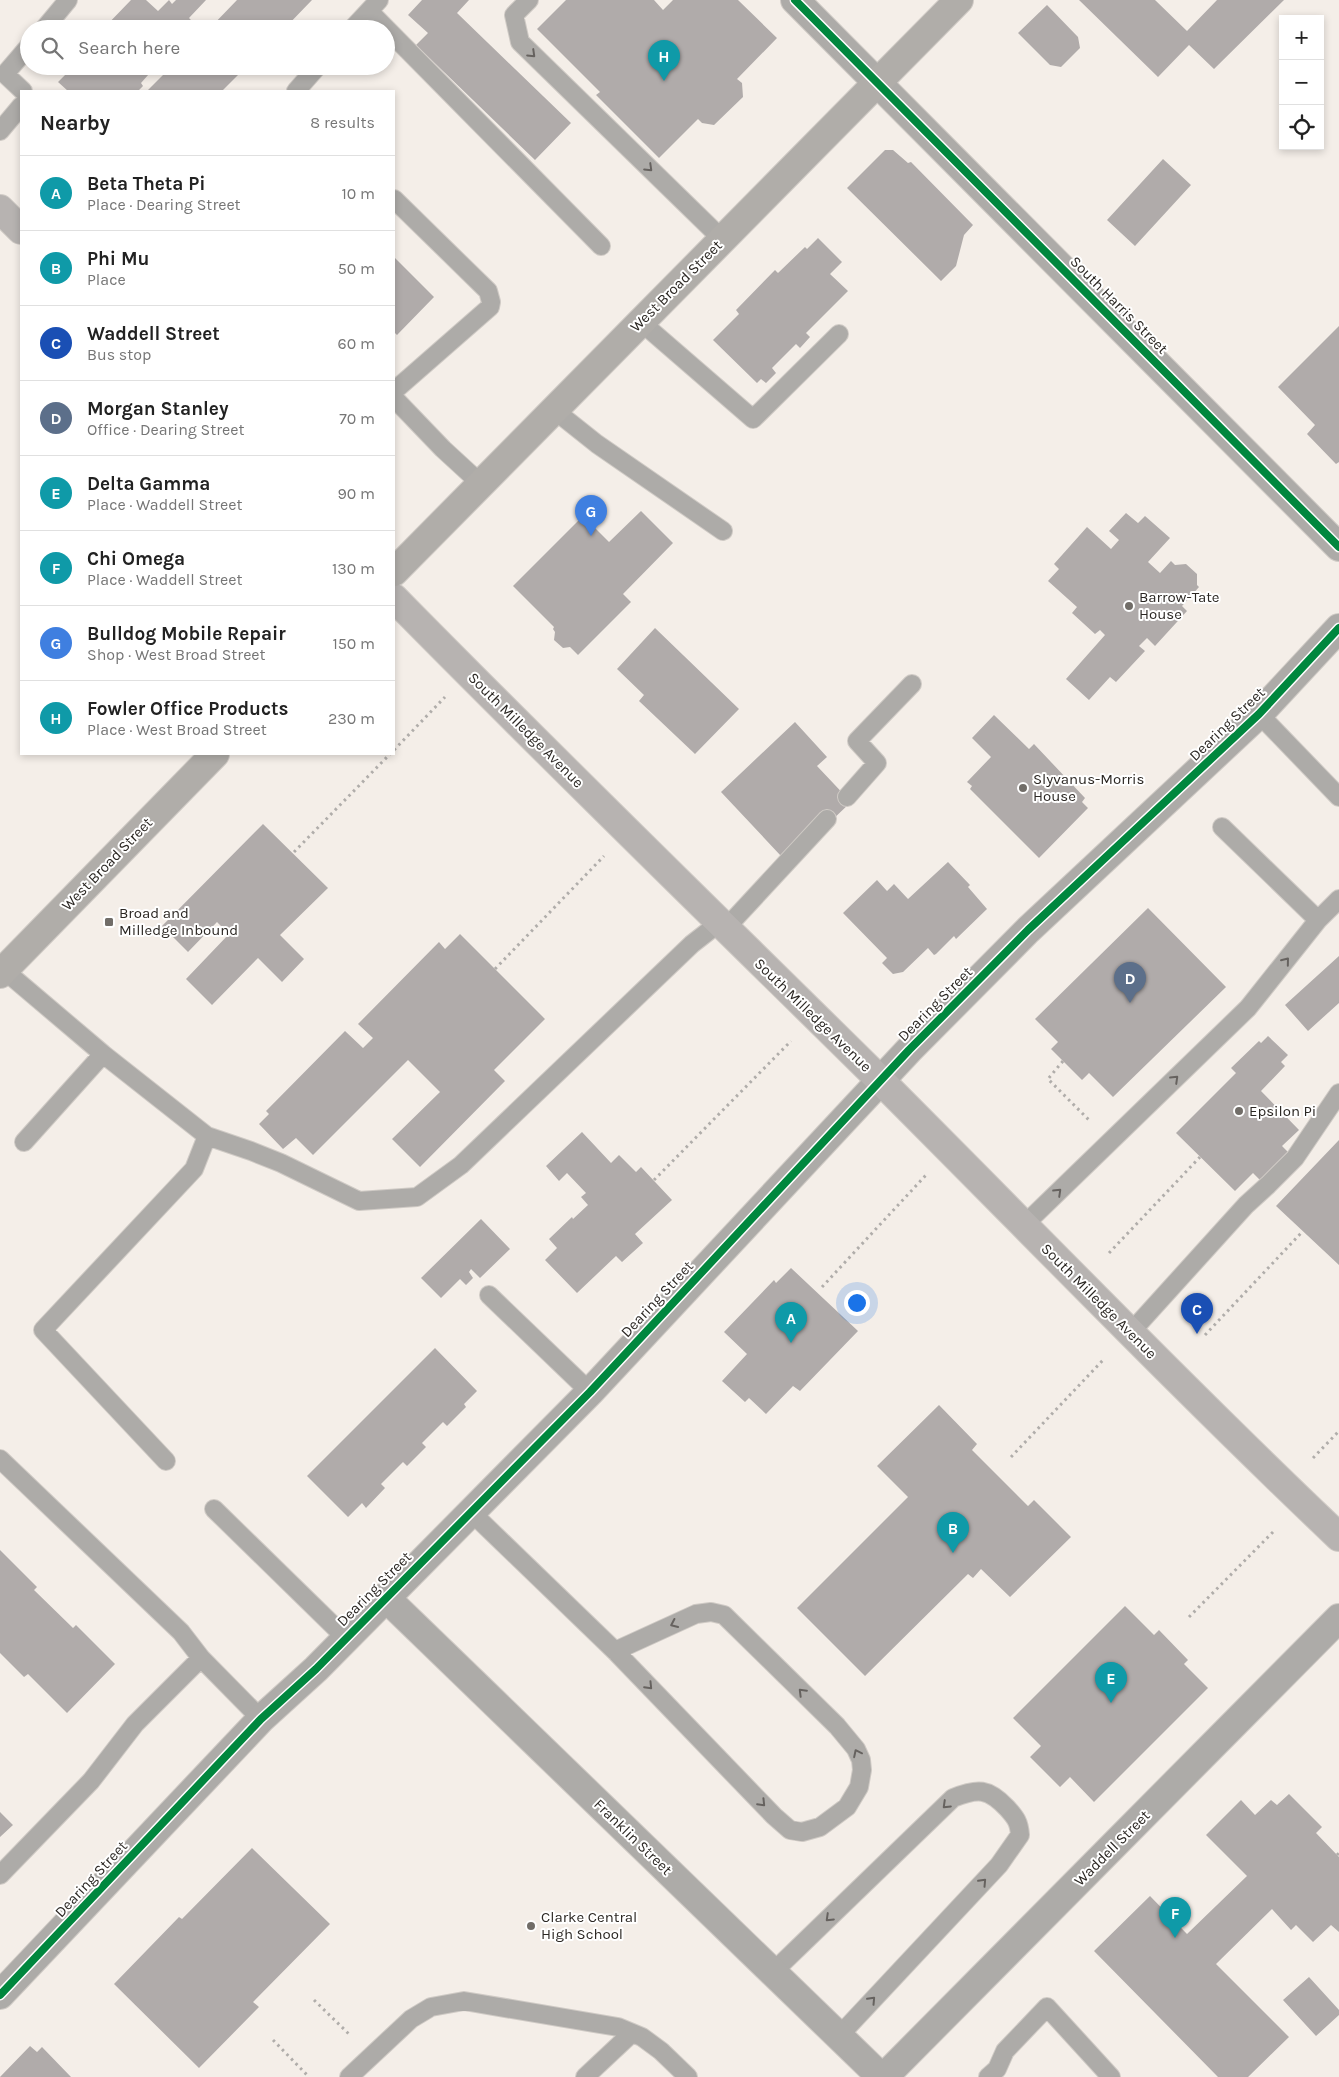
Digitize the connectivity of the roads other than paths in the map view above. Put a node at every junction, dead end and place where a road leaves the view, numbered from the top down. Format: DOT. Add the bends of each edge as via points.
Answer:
graph roads {
  1 [pos="68,0"];
  2 [pos="529,0"];
  3 [pos="795,0"];
  4 [pos="959,0"];
  5 [pos="374,5"];
  6 [pos="51,20"];
  7 [pos="360,20"];
  8 [pos="388,20"];
  9 [pos="395,27"];
  10 [pos="20,56"];
  11 [pos="310,75"];
  12 [pos="878,83"];
  13 [pos="22,90"];
  14 [pos="297,90"];
  15 [pos="20,107"];
  16 [pos="0,131"];
  17 [pos="395,200"];
  18 [pos="0,209"];
  19 [pos="20,229"];
  20 [pos="723,240"];
  21 [pos="601,246"];
  22 [pos="641,322"];
  23 [pos="839,334"];
  24 [pos="395,390"];
  25 [pos="395,399"];
  26 [pos="553,409"];
  27 [pos="480,483"];
  28 [pos="723,531"];
  29 [pos="1339,547"];
  30 [pos="395,571"];
  31 [pos="395,599"];
  32 [pos="1339,628"];
  33 [pos="912,684"];
  34 [pos="1259,714"];
  35 [pos="214,755"];
  36 [pos="1339,797"];
  37 [pos="847,798"];
  38 [pos="826,819"];
  39 [pos="1222,827"];
  40 [pos="1339,899"];
  41 [pos="1318,920"];
  42 [pos="722,926"];
  43 [pos="2,972"];
  44 [pos="103,1054"];
  45 [pos="880,1080"];
  46 [pos="1339,1093"];
  47 [pos="207,1136"];
  48 [pos="24,1142"];
  49 [pos="1023,1226"];
  50 [pos="489,1295"];
  51 [pos="1131,1332"];
  52 [pos="590,1392"];
  53 [pos="0,1459"];
  54 [pos="166,1461"];
  55 [pos="214,1509"];
  56 [pos="470,1512"];
  57 [pos="1339,1537"];
  58 [pos="385,1597"];
  59 [pos="1339,1618"];
  60 [pos="346,1638"];
  61 [pos="615,1652"];
  62 [pos="201,1658"];
  63 [pos="261,1719"];
  64 [pos="0,1875"];
  65 [pos="773,1972"];
  66 [pos="0,1995"];
  67 [pos="632,2033"];
  68 [pos="839,2036"];
  69 [pos="996,2074"];
  70 [pos="349,2077"];
  71 [pos="585,2077"];
  72 [pos="688,2077"];
  73 [pos="883,2077"];
  74 [pos="1111,2077"];
  1 -- 6 [label="lane"];
  2 -- 20 [label="lane, one-way" via="514,15 520,42"];
  3 -- 12 [label="street, South Harris Street"];
  4 -- 12 [label="main road, West Broad Street"];
  5 -- 7 [label="lane"];
  5 -- 8 [label="lane"];
  9 -- 21 [label="lane"];
  10 -- 13 [label="lane" via="5,74"];
  11 -- 14 [label="lane"];
  12 -- 20 [label="main road, West Broad Street"];
  12 -- 29 [label="street, South Harris Street"];
  15 -- 16 [label="lane"];
  17 -- 24 [label="lane" via="488,291 491,302 490,307"];
  18 -- 19 [label="main road"];
  20 -- 22 [label="main road, West Broad Street"];
  22 -- 23 [label="lane" via="753,419"];
  22 -- 26 [label="main road, West Broad Street"];
  25 -- 27 [label="lane"];
  26 -- 27 [label="main road, West Broad Street"];
  26 -- 28 [label="lane" via="597,444"];
  27 -- 30 [label="main road, West Broad Street"];
  31 -- 42 [label="main road, South Milledge Avenue"];
  32 -- 34 [label="street, Dearing Street"];
  33 -- 37 [label="lane" via="857,741 877,763"];
  34 -- 36 [label="lane"];
  34 -- 45 [label="street, Dearing Street" via="1028,930"];
  35 -- 43 [label="main road, West Broad Street"];
  38 -- 42 [label="lane"];
  39 -- 41 [label="lane"];
  40 -- 41 [label="lane"];
  49 -- 41 [label="lane, one-way" via="1248,1008"];
  42 -- 45 [label="main road, South Milledge Avenue"];
  42 -- 47 [label="lane" via="692,944 460,1165 417,1197 359,1201 280,1163"];
  43 -- 44 [label="lane"];
  44 -- 47 [label="lane"];
  44 -- 48 [label="lane"];
  45 -- 49 [label="main road, South Milledge Avenue"];
  45 -- 52 [label="street, Dearing Street"];
  46 -- 51 [label="lane" via="1295,1158 1246,1205"];
  47 -- 54 [label="lane" via="194,1168 43,1330"];
  49 -- 51 [label="main road, South Milledge Avenue"];
  50 -- 52 [label="lane"];
  51 -- 57 [label="main road, South Milledge Avenue"];
  52 -- 56 [label="street, Dearing Street"];
  53 -- 62 [label="lane" via="181,1632"];
  55 -- 60 [label="lane"];
  56 -- 58 [label="street, Dearing Street"];
  56 -- 61 [label="lane"];
  58 -- 60 [label="street, Dearing Street"];
  58 -- 65 [label="street, Franklin Street"];
  59 -- 73 [label="street, Waddell Street"];
  60 -- 63 [label="street, Dearing Street"];
  61 -- 61 [label="lane, one-way" via="790,1830 802,1832 820,1827 847,1807 859,1787 862,1770 856,1749 837,1726 724,1615 711,1612 696,1614"];
  62 -- 63 [label="lane"];
  62 -- 64 [label="lane" via="135,1724 91,1781"];
  63 -- 66 [label="street, Dearing Street"];
  65 -- 68 [label="street, Franklin Street"];
  68 -- 65 [label="lane, one-way" via="999,1865 1020,1835 1019,1821 995,1795 969,1792 953,1798"];
  67 -- 70 [label="lane" via="618,2026 464,2001 431,2007 411,2019"];
  67 -- 71 [label="lane"];
  67 -- 72 [label="lane" via="661,2051"];
  68 -- 73 [label="street, Franklin Street"];
  69 -- 74 [label="lane" via="1005,2051 1047,2008"];
}
